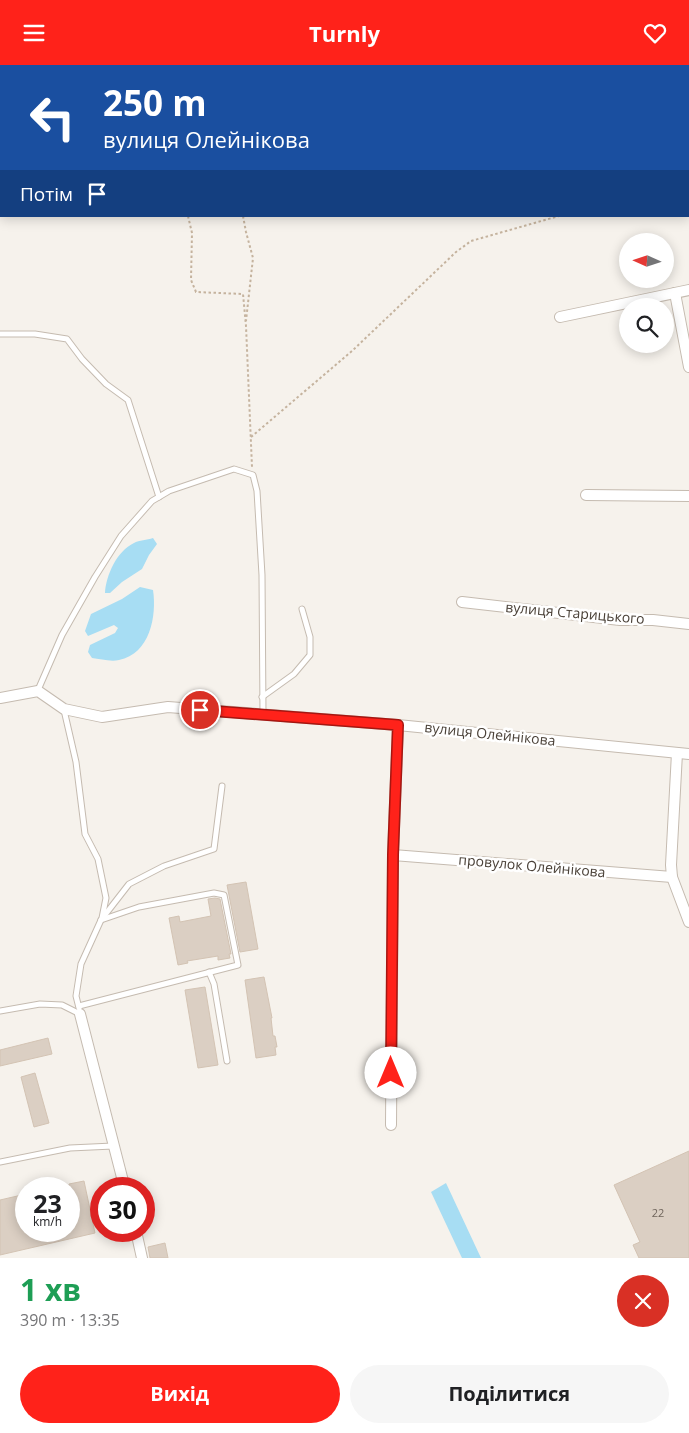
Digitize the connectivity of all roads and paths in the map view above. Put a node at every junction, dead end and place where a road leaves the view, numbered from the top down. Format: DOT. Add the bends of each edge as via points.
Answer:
graph roads {
  1 [pos="671,65"];
  2 [pos="676,65"];
  3 [pos="188,217"];
  4 [pos="243,217"];
  5 [pos="555,217"];
  6 [pos="689,290"];
  7 [pos="675,293"];
  8 [pos="560,317"];
  9 [pos="246,326"];
  10 [pos="0,334"];
  11 [pos="689,367"];
  12 [pos="250,437"];
  13 [pos="253,475"];
  14 [pos="586,495"];
  15 [pos="689,496"];
  16 [pos="159,497"];
  17 [pos="462,602"];
  18 [pos="302,609"];
  19 [pos="689,624"];
  20 [pos="38,691"];
  21 [pos="262,697"];
  22 [pos="0,698"];
  23 [pos="64,709"];
  24 [pos="262,713"];
  25 [pos="398,725"];
  26 [pos="677,753"];
  27 [pos="689,754"];
  28 [pos="222,786"];
  29 [pos="393,855"];
  30 [pos="672,877"];
  31 [pos="101,919"];
  32 [pos="689,922"];
  33 [pos="209,972"];
  34 [pos="79,1010"];
  35 [pos="0,1011"];
  36 [pos="226,1061"];
  37 [pos="391,1125"];
  38 [pos="114,1146"];
  39 [pos="0,1162"];
  40 [pos="122,1177"];
  41 [pos="138,1242"];
  42 [pos="142,1258"];
  1 -- 2 [label="lane"];
  3 -- 9 [label="path" via="192,233 191,280 196,293 242,294"];
  4 -- 9 [label="path" via="253,258"];
  5 -- 12 [label="path" via="471,241 352,351"];
  6 -- 7 [label="street"];
  7 -- 8 [label="street"];
  7 -- 11 [label="street"];
  9 -- 12 [label="path"];
  10 -- 16 [label="lane" via="67,339 106,384 128,400"];
  12 -- 13 [label="path"];
  13 -- 16 [label="lane" via="234,469"];
  13 -- 21 [label="lane" via="257,491 262,575"];
  14 -- 15 [label="street"];
  16 -- 20 [label="lane" via="116,544 62,635"];
  17 -- 19 [label="street, вулиця Старицького" via="620,620"];
  18 -- 21 [label="lane" via="310,637 310,655 294,674"];
  20 -- 22 [label="street"];
  20 -- 23 [label="street, вулиця Олейнікова"];
  21 -- 24 [label="lane"];
  23 -- 24 [label="street, вулиця Олейнікова" via="102,717 168,707"];
  23 -- 31 [label="lane" via="76,762 85,834 98,859 106,898"];
  24 -- 25 [label="street, вулиця Олейнікова"];
  25 -- 26 [label="street, вулиця Олейнікова"];
  25 -- 29 [label="street"];
  26 -- 27 [label="street, вулиця Олейнікова"];
  26 -- 30 [label="street"];
  28 -- 31 [label="lane" via="214,849 164,866 130,884"];
  29 -- 30 [label="street, провулок Олейнікова"];
  29 -- 37 [label="street"];
  30 -- 32 [label="street"];
  31 -- 33 [label="lane" via="139,907 214,893 224,895 238,965"];
  31 -- 34 [label="lane" via="81,964 76,996"];
  33 -- 34 [label="lane"];
  33 -- 36 [label="lane" via="214,984"];
  34 -- 35 [label="lane" via="40,1003"];
  34 -- 38 [label="street"];
  38 -- 39 [label="lane" via="70,1148"];
  38 -- 40 [label="street"];
  41 -- 42 [label="street"];
}
